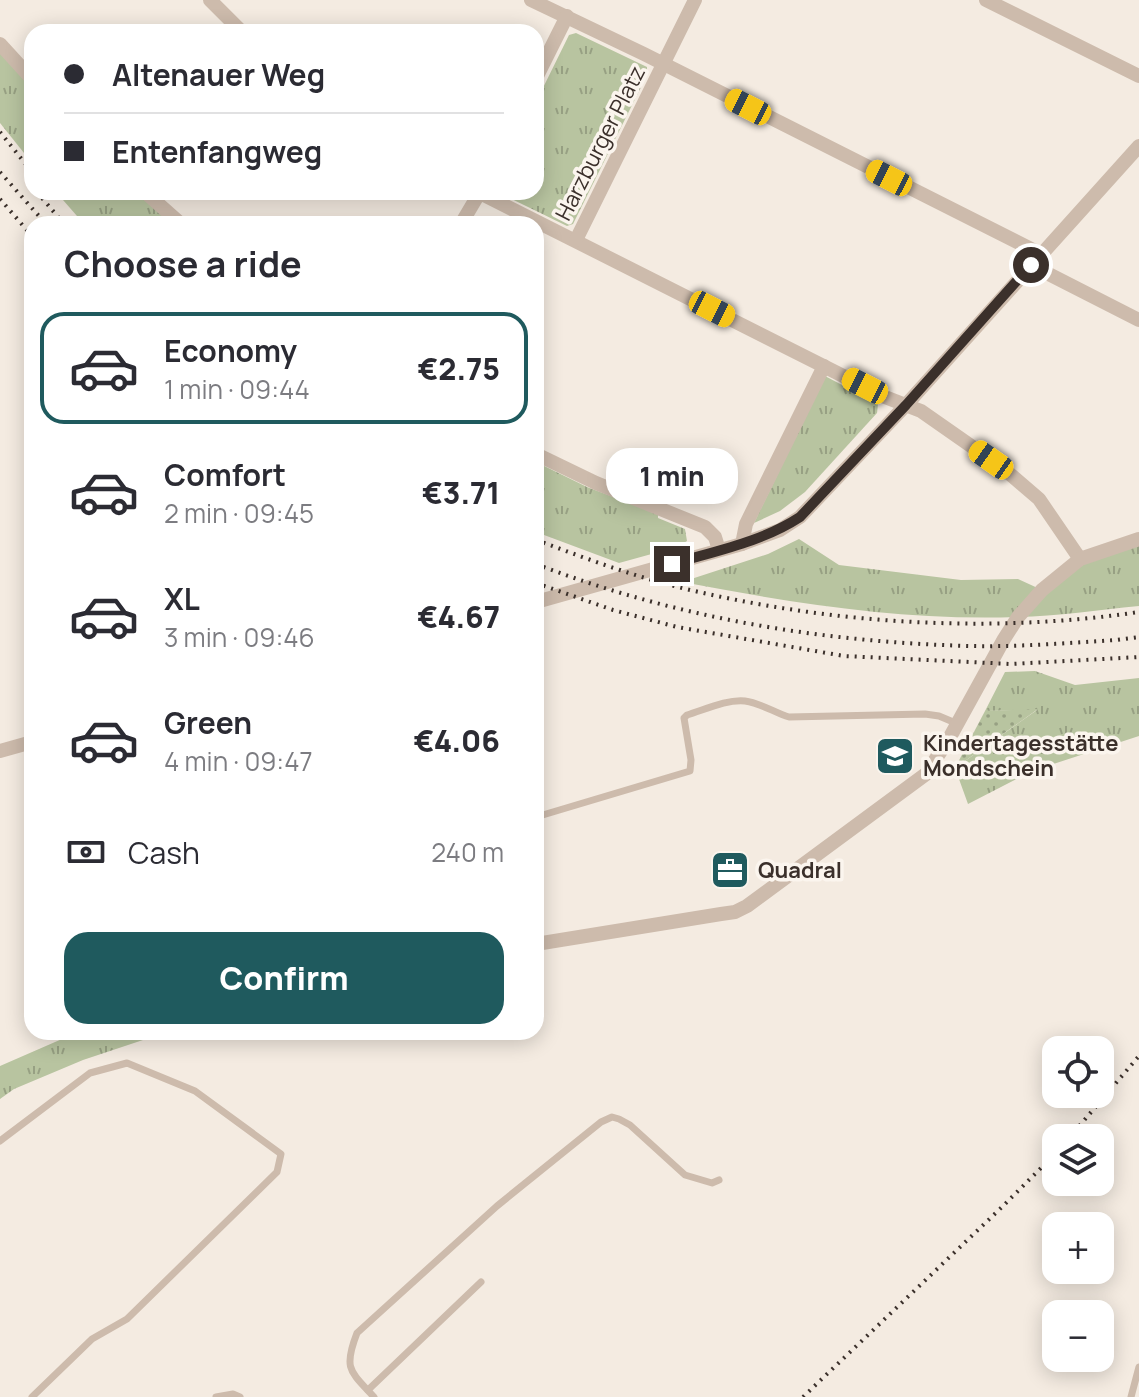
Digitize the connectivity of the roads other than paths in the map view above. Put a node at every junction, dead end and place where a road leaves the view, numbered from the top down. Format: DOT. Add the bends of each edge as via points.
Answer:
graph roads {
  1 [pos="210,0"];
  2 [pos="531,0"];
  3 [pos="695,0"];
  4 [pos="986,0"];
  5 [pos="567,16"];
  6 [pos="234,24"];
  7 [pos="0,44"];
  8 [pos="544,62"];
  9 [pos="664,64"];
  10 [pos="24,70"];
  11 [pos="1139,76"];
  12 [pos="1139,146"];
  13 [pos="154,200"];
  14 [pos="495,200"];
  15 [pos="172,216"];
  16 [pos="528,216"];
  17 [pos="544,224"];
  18 [pos="576,240"];
  19 [pos="1036,259"];
  20 [pos="1139,320"];
  21 [pos="824,366"];
  22 [pos="906,405"];
  23 [pos="544,458"];
  24 [pos="1139,539"];
  25 [pos="742,544"];
  26 [pos="719,550"];
  27 [pos="1080,559"];
  28 [pos="544,600"];
  29 [pos="958,724"];
  30 [pos="24,744"];
  31 [pos="0,751"];
  32 [pos="544,815"];
  33 [pos="544,943"];
  34 [pos="0,1141"];
  35 [pos="719,1180"];
  36 [pos="481,1282"];
  37 [pos="1139,1367"];
  38 [pos="368,1390"];
  39 [pos="32,1397"];
  40 [pos="216,1397"];
  41 [pos="240,1397"];
  42 [pos="374,1397"];
  43 [pos="1131,1397"];
  1 -- 6 [label="street"];
  2 -- 5 [label="street"];
  3 -- 9 [label="street, Harzburger Platz"];
  4 -- 11 [label="street"];
  5 -- 8 [label="street"];
  5 -- 9 [label="street"];
  7 -- 10 [label="street"];
  9 -- 18 [label="street, Harzburger Platz"];
  9 -- 19 [label="street"];
  12 -- 19 [label="street"];
  13 -- 15 [label="street"];
  14 -- 16 [label="street"];
  17 -- 18 [label="street"];
  18 -- 21 [label="street"];
  19 -- 20 [label="street"];
  19 -- 22 [label="street"];
  21 -- 22 [label="street"];
  21 -- 25 [label="street" via="746,524"];
  22 -- 25 [label="street" via="800,517"];
  22 -- 27 [label="street" via="1004,469 1039,499"];
  23 -- 26 [label="street" via="705,527"];
  24 -- 27 [label="street"];
  25 -- 26 [label="street"];
  26 -- 28 [label="street"];
  27 -- 29 [label="street" via="1018,617"];
  29 -- 32 [label="lane" via="925,714 789,717 736,701 684,718 690,771"];
  29 -- 33 [label="street" via="926,774 747,906"];
  30 -- 31 [label="street"];
  34 -- 39 [label="lane" via="90,1073 127,1063 195,1091 281,1154 277,1172 127,1319 92,1339"];
  35 -- 38 [label="lane" via="685,1175 619,1119 601,1122 497,1206 357,1333 348,1364"];
  36 -- 38 [label="lane"];
  37 -- 43 [label="lane"];
  38 -- 42 [label="lane"];
  40 -- 41 [label="lane"];
}
